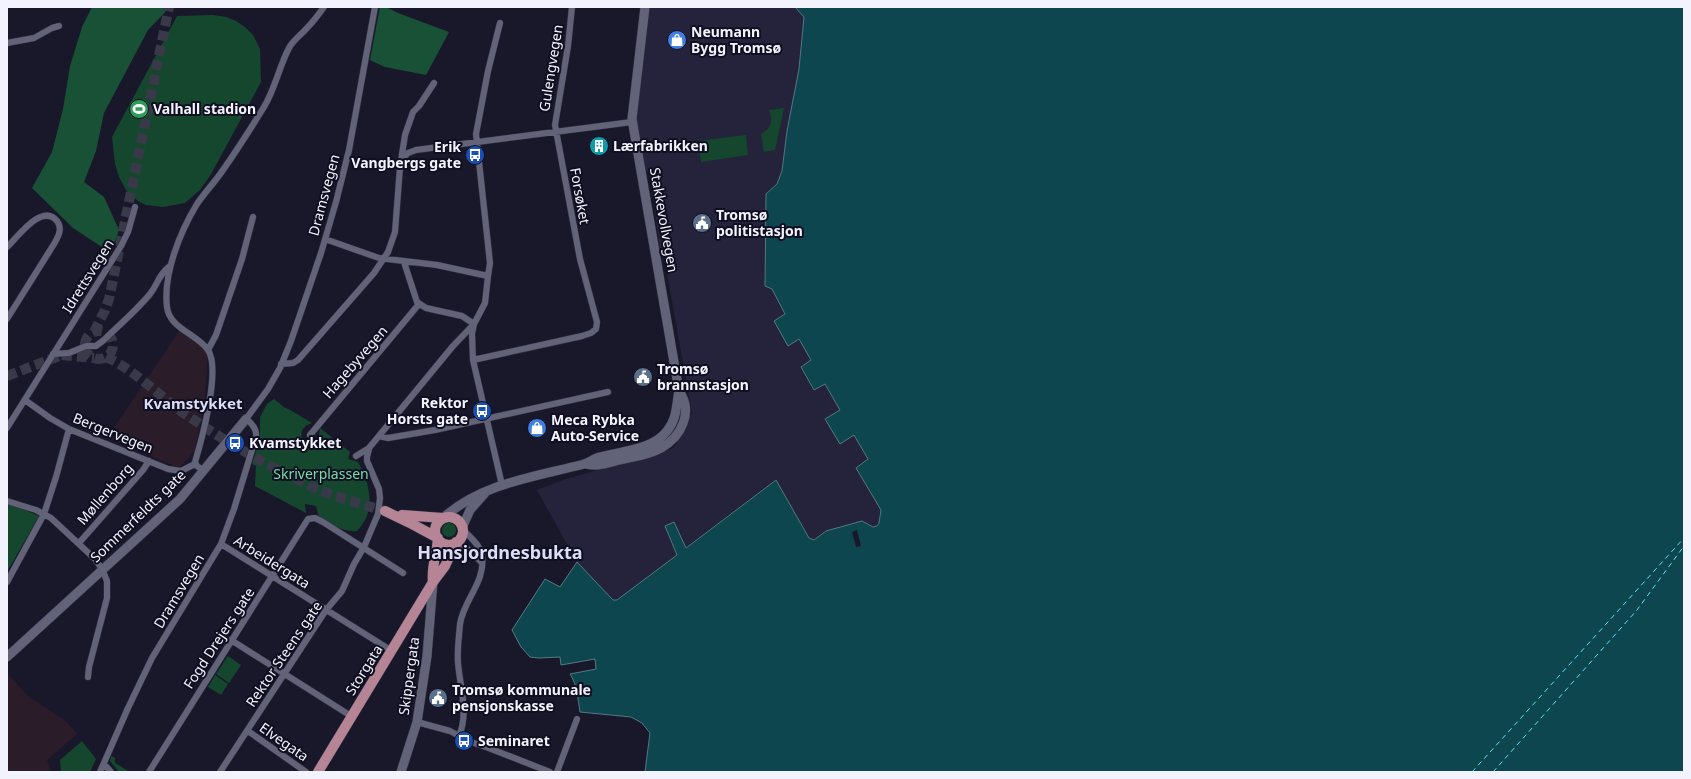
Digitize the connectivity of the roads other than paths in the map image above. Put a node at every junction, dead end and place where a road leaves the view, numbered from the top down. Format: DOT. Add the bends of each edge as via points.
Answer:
graph roads {
  1 [pos="324,7"];
  2 [pos="375,7"];
  3 [pos="572,7"];
  4 [pos="645,7"];
  5 [pos="500,23"];
  6 [pos="59,26"];
  7 [pos="7,43"];
  8 [pos="434,83"];
  9 [pos="632,122"];
  10 [pos="557,132"];
  11 [pos="476,142"];
  12 [pos="402,159"];
  13 [pos="135,207"];
  14 [pos="254,217"];
  15 [pos="325,239"];
  16 [pos="7,247"];
  17 [pos="385,259"];
  18 [pos="404,262"];
  19 [pos="170,266"];
  20 [pos="488,276"];
  21 [pos="419,304"];
  22 [pos="7,319"];
  23 [pos="474,324"];
  24 [pos="208,350"];
  25 [pos="53,354"];
  26 [pos="473,360"];
  27 [pos="281,364"];
  28 [pos="273,382"];
  29 [pos="608,392"];
  30 [pos="25,400"];
  31 [pos="246,419"];
  32 [pos="486,419"];
  33 [pos="7,428"];
  34 [pos="69,429"];
  35 [pos="310,435"];
  36 [pos="379,436"];
  37 [pos="369,448"];
  38 [pos="356,456"];
  39 [pos="149,461"];
  40 [pos="195,464"];
  41 [pos="204,471"];
  42 [pos="502,485"];
  43 [pos="485,493"];
  44 [pos="7,500"];
  45 [pos="44,514"];
  46 [pos="444,518"];
  47 [pos="462,528"];
  48 [pos="438,538"];
  49 [pos="456,542"];
  50 [pos="79,543"];
  51 [pos="221,544"];
  52 [pos="364,548"];
  53 [pos="482,563"];
  54 [pos="102,569"];
  55 [pos="403,573"];
  56 [pos="273,577"];
  57 [pos="7,582"];
  58 [pos="433,582"];
  59 [pos="326,610"];
  60 [pos="232,640"];
  61 [pos="392,651"];
  62 [pos="7,657"];
  63 [pos="285,674"];
  64 [pos="88,677"];
  65 [pos="351,716"];
  66 [pos="577,719"];
  67 [pos="418,722"];
  68 [pos="248,731"];
  69 [pos="459,736"];
  70 [pos="104,764"];
  71 [pos="100,772"];
  72 [pos="111,772"];
  73 [pos="149,772"];
  74 [pos="220,772"];
  75 [pos="306,772"];
  76 [pos="318,772"];
  77 [pos="401,772"];
  78 [pos="550,772"];
  79 [pos="557,772"];
  1 -- 19 [label="street" via="291,45 265,105 198,204"];
  2 -- 15 [label="street, Dramsvegen" via="349,150"];
  3 -- 10 [label="street, Gulengvegen" via="568,46 555,116"];
  4 -- 9 [label="street, Stakkevollvegen"];
  5 -- 11 [label="street"];
  6 -- 7 [label="street" via="34,38"];
  8 -- 12 [label="street" via="413,112 405,135"];
  9 -- 10 [label="street"];
  9 -- 42 [label="street, Stakkevollvegen" via="679,391 686,404 681,428 670,441 654,451 597,465 586,464"];
  10 -- 11 [label="street"];
  10 -- 26 [label="street, Forsøket" via="582,264 597,322 596,329 582,336"];
  11 -- 12 [label="street" via="416,150"];
  11 -- 20 [label="street" via="490,262"];
  12 -- 17 [label="street" via="398,178 395,232"];
  13 -- 25 [label="street, Idrettsvegen" via="121,246"];
  14 -- 24 [label="street" via="216,335"];
  15 -- 17 [label="street"];
  15 -- 27 [label="street, Dramsvegen"];
  16 -- 22 [label="street" via="40,216 54,218 60,228 54,244"];
  17 -- 18 [label="street"];
  17 -- 27 [label="street" via="298,360"];
  18 -- 20 [label="street" via="437,265"];
  18 -- 21 [label="street" via="413,294"];
  19 -- 24 [label="street" via="166,294 169,315"];
  19 -- 25 [label="street" via="159,276 148,297 104,340 96,346"];
  20 -- 23 [label="street" via="485,303"];
  21 -- 23 [label="street" via="462,316"];
  21 -- 35 [label="street, Hagebyvegen"];
  23 -- 26 [label="street"];
  23 -- 36 [label="street"];
  24 -- 40 [label="street" via="212,360 212,376 203,436"];
  25 -- 30 [label="street, Idrettsvegen"];
  26 -- 32 [label="street"];
  27 -- 28 [label="street, Dramsvegen"];
  28 -- 31 [label="street, Sommerfeldts gate"];
  29 -- 32 [label="street"];
  30 -- 33 [label="street, Idrettsvegen"];
  30 -- 34 [label="street, Bergervegen"];
  31 -- 41 [label="street, Sommerfeldts gate"];
  31 -- 51 [label="street, Dramsvegen" via="256,430 256,438"];
  32 -- 36 [label="street" via="395,437"];
  32 -- 42 [label="street"];
  34 -- 39 [label="street, Bergervegen"];
  34 -- 45 [label="street"];
  36 -- 37 [label="street"];
  37 -- 38 [label="street"];
  37 -- 52 [label="street, Rektor Steens gate" via="367,461 379,489 380,498 378,514"];
  39 -- 40 [label="street, Bergervegen" via="178,471"];
  39 -- 50 [label="street, Møllenborg"];
  40 -- 41 [label="street"];
  41 -- 54 [label="street, Sommerfeldts gate" via="180,499"];
  42 -- 43 [label="street, Stakkevollvegen"];
  43 -- 46 [label="street, Stakkevollvegen" via="471,498"];
  43 -- 47 [label="street" via="470,510"];
  44 -- 45 [label="street"];
  45 -- 50 [label="street"];
  45 -- 57 [label="street"];
  46 -- 47 [label="main road" via="455,518"];
  46 -- 48 [label="main road" via="437,525"];
  46 -- 48 [label="main road" via="387,512"];
  47 -- 49 [label="main road" via="462,536"];
  47 -- 53 [label="street" via="480,550"];
  48 -- 49 [label="main road" via="447,544"];
  48 -- 58 [label="main road, Storgata"];
  49 -- 53 [label="street" via="468,549"];
  49 -- 58 [label="main road, Storgata" via="445,566"];
  50 -- 54 [label="street"];
  51 -- 56 [label="street, Arbeidergata"];
  51 -- 70 [label="street, Dramsvegen" via="152,658"];
  52 -- 55 [label="street"];
  52 -- 56 [label="street, Fogd Drejers gate" via="311,516"];
  52 -- 59 [label="street, Rektor Steens gate" via="342,591"];
  53 -- 69 [label="street" via="477,586 460,622 458,653 464,718"];
  54 -- 62 [label="street, Sommerfeldts gate"];
  54 -- 64 [label="street" via="107,581 107,598"];
  56 -- 59 [label="street, Arbeidergata"];
  56 -- 60 [label="street, Fogd Drejers gate"];
  58 -- 61 [label="main road, Storgata"];
  58 -- 67 [label="street, Skippergata"];
  59 -- 61 [label="street, Arbeidergata"];
  59 -- 63 [label="street, Rektor Steens gate"];
  60 -- 63 [label="street"];
  60 -- 73 [label="street, Fogd Drejers gate"];
  61 -- 65 [label="main road, Storgata"];
  63 -- 65 [label="street"];
  63 -- 68 [label="street, Rektor Steens gate"];
  65 -- 76 [label="main road, Storgata"];
  66 -- 79 [label="street"];
  67 -- 69 [label="street"];
  67 -- 77 [label="street, Skippergata"];
  68 -- 74 [label="street, Rektor Steens gate"];
  68 -- 75 [label="street, Elvegata"];
  69 -- 78 [label="street"];
  70 -- 71 [label="street, Dramsvegen"];
  70 -- 72 [label="street"];
}
